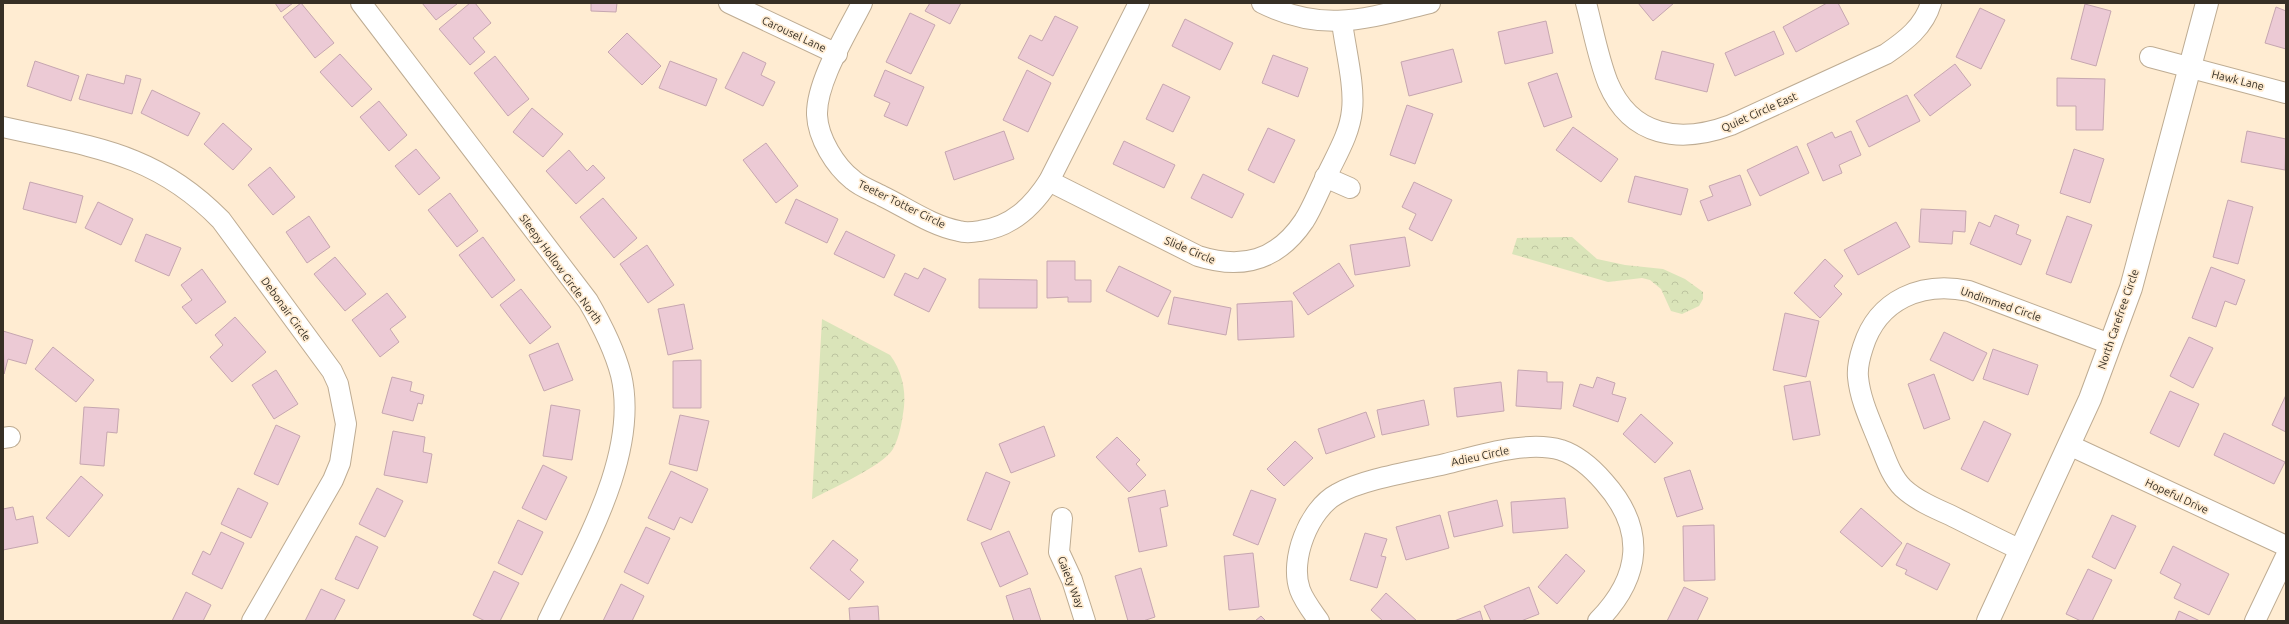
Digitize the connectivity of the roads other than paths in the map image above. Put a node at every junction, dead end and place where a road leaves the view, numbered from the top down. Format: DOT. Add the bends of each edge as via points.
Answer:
graph roads {
  1 [pos="361,3"];
  2 [pos="729,3"];
  3 [pos="862,3"];
  4 [pos="1139,3"];
  5 [pos="1262,3"];
  6 [pos="1430,3"];
  7 [pos="1586,3"];
  8 [pos="1931,3"];
  9 [pos="2206,3"];
  10 [pos="1342,22"];
  11 [pos="837,54"];
  12 [pos="2150,58"];
  13 [pos="2190,68"];
  14 [pos="2286,92"];
  15 [pos="3,126"];
  16 [pos="1326,177"];
  17 [pos="1049,181"];
  18 [pos="1350,188"];
  19 [pos="2110,344"];
  20 [pos="2069,445"];
  21 [pos="1062,518"];
  22 [pos="2286,546"];
  23 [pos="2021,550"];
  24 [pos="2286,556"];
  25 [pos="252,621"];
  26 [pos="548,621"];
  27 [pos="1085,621"];
  28 [pos="1319,621"];
  29 [pos="1598,621"];
  30 [pos="1988,621"];
  31 [pos="2255,621"];
  1 -- 26 [label="street, Sleepy Hollow Circle North" via="588,301 604,328 621,377 624,425 614,473 605,499"];
  2 -- 11 [label="street, Carousel Lane"];
  3 -- 11 [label="street, Teeter Totter Circle"];
  4 -- 17 [label="street, Teeter Totter Circle"];
  5 -- 10 [label="street" via="1297,17 1319,22"];
  6 -- 10 [label="street"];
  7 -- 8 [label="street, Quiet Circle East" via="1608,82 1617,99 1628,114 1643,126 1677,135 1713,132 1886,54 1907,40 1920,25"];
  9 -- 13 [label="main road, North Carefree Circle"];
  10 -- 16 [label="street, Slide Circle" via="1352,109 1348,128"];
  11 -- 17 [label="street, Teeter Totter Circle" via="824,79 818,98 817,116 827,149 853,180 938,224 960,232 981,231 1009,221 1038,199"];
  12 -- 13 [label="street, Hawk Lane"];
  13 -- 14 [label="street, Hawk Lane"];
  13 -- 19 [label="main road, North Carefree Circle" via="2131,288"];
  15 -- 25 [label="street, Debonair Circle" via="128,156 148,165 186,189 221,220 332,371 343,404 346,424 340,463 333,480"];
  16 -- 17 [label="street, Slide Circle" via="1305,220 1294,234 1276,249 1256,260 1238,263 1219,263 1198,256"];
  16 -- 18 [label="street"];
  19 -- 20 [label="main road, North Carefree Circle"];
  19 -- 23 [label="street, Undimmed Circle" via="1969,291 1950,287 1911,293 1878,318 1866,337 1858,376 1862,399 1893,475 1914,496"];
  20 -- 22 [label="street, Hopeful Drive"];
  20 -- 23 [label="main road, North Carefree Circle"];
  21 -- 27 [label="street, Gaiety Way" via="1059,552 1072,580"];
  23 -- 30 [label="main road, North Carefree Circle"];
  24 -- 31 [label="street"];
  28 -- 29 [label="street, Adieu Circle" via="1300,589 1297,565 1309,525 1336,494 1356,486 1450,463 1519,448 1540,448 1560,450 1579,458 1595,471 1623,506 1630,524 1634,541 1633,560 1627,580 1619,596"];
}
